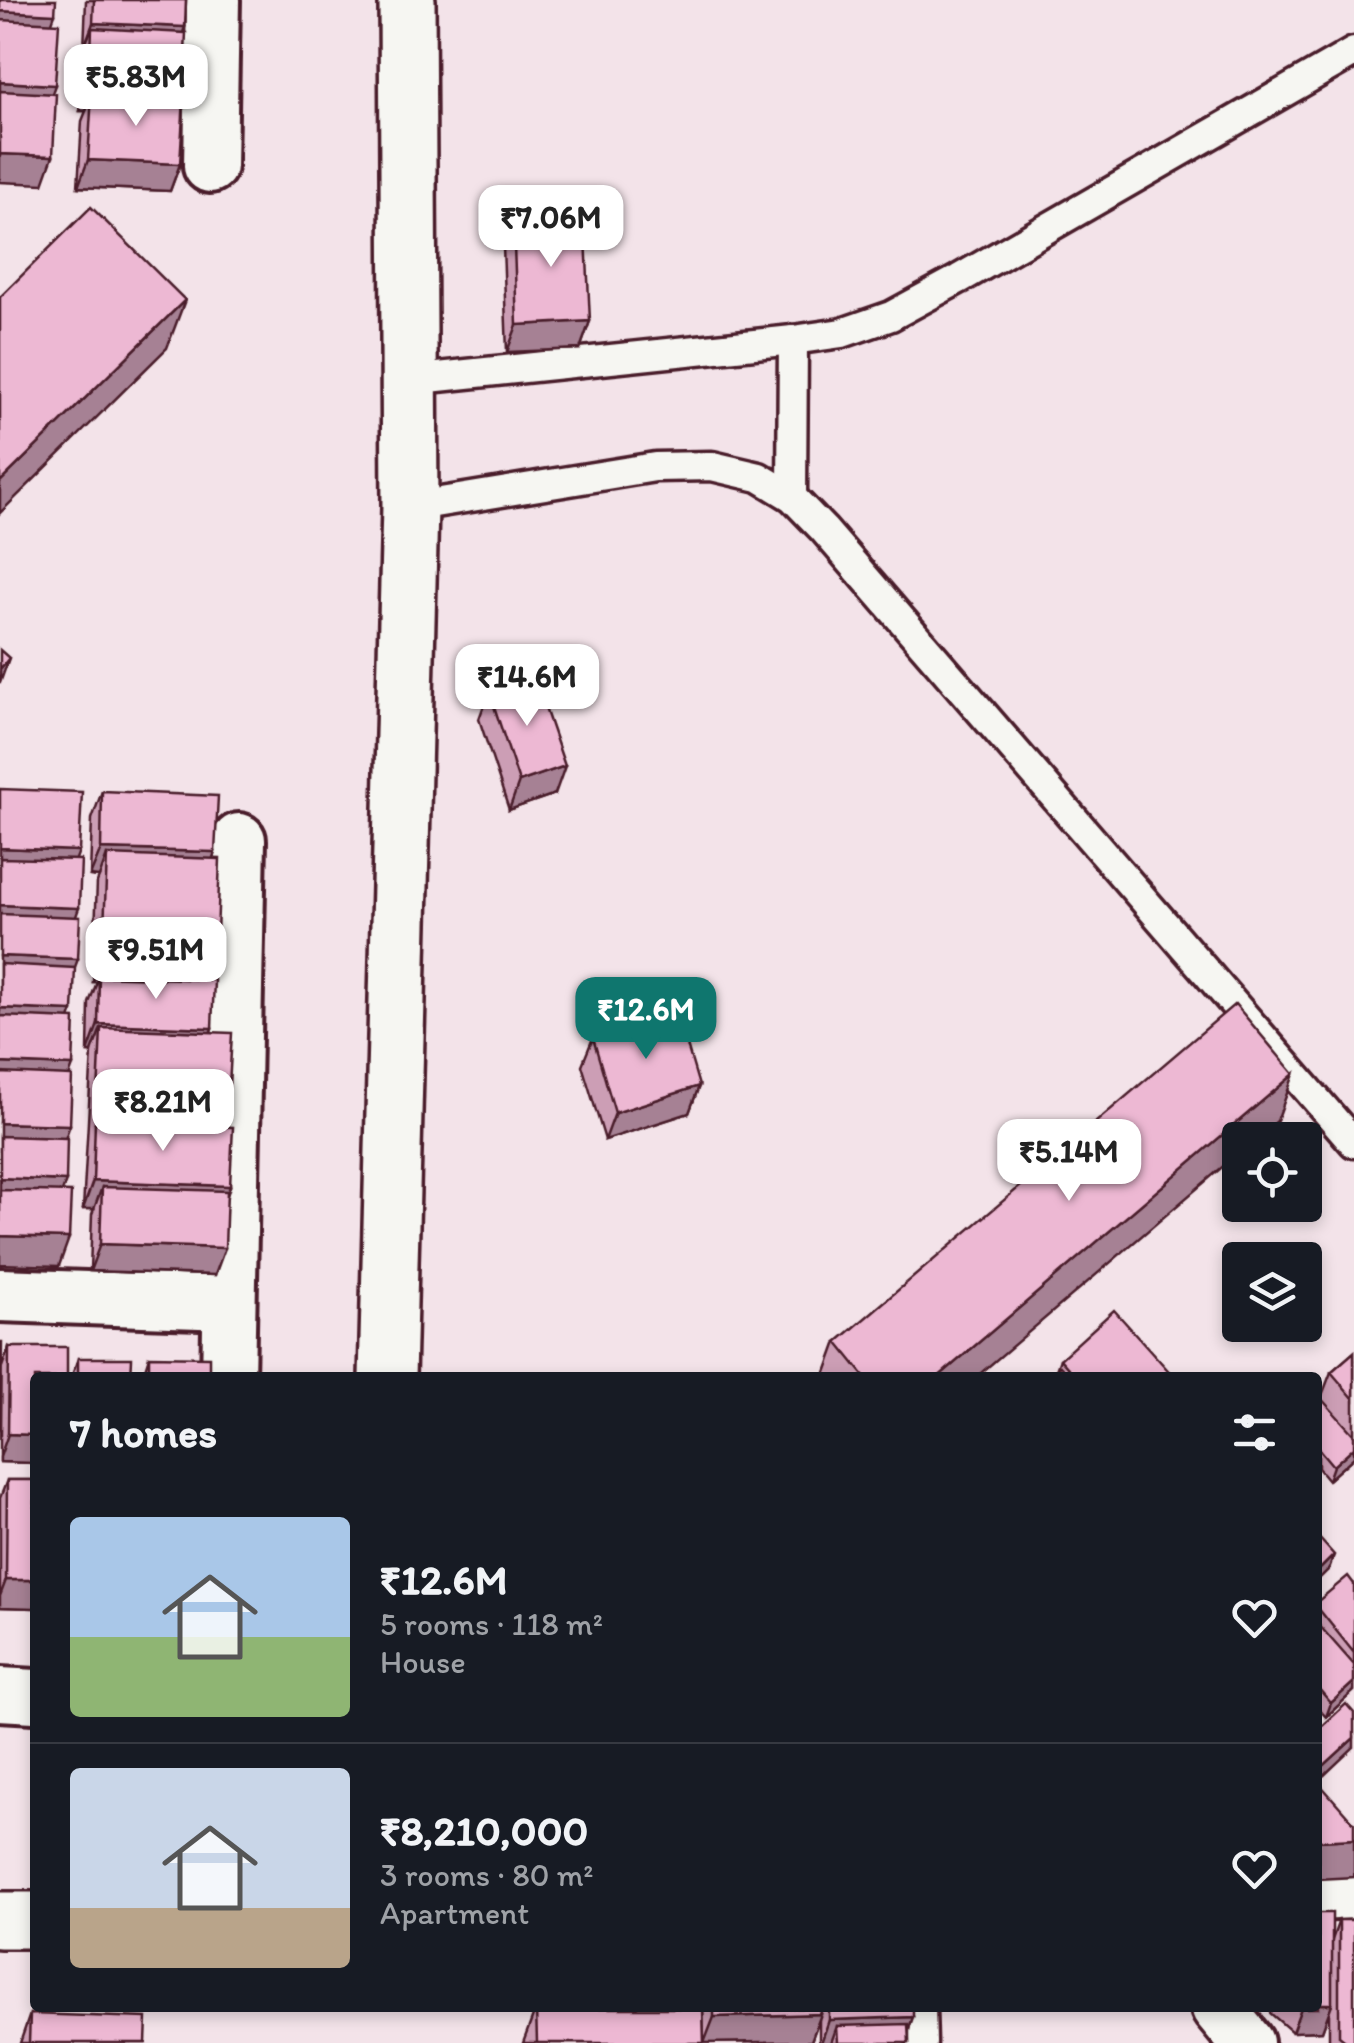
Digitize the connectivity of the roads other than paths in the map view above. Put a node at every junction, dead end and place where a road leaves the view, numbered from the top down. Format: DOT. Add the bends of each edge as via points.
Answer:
graph roads {
  1 [pos="212,0"];
  2 [pos="407,0"];
  3 [pos="1354,52"];
  4 [pos="210,166"];
  5 [pos="793,340"];
  6 [pos="409,380"];
  7 [pos="792,497"];
  8 [pos="410,507"];
  9 [pos="239,840"];
  10 [pos="1354,1143"];
  11 [pos="0,1295"];
  12 [pos="229,1303"];
  13 [pos="228,1372"];
  14 [pos="387,1372"];
  15 [pos="0,1694"];
  16 [pos="30,1696"];
  17 [pos="1354,1892"];
  18 [pos="1322,1894"];
  19 [pos="0,1920"];
  20 [pos="30,1920"];
  21 [pos="922,2012"];
  22 [pos="1221,2012"];
  23 [pos="922,2043"];
  24 [pos="1248,2043"];
  1 -- 4 [label="street"];
  2 -- 6 [label="street"];
  3 -- 5 [label="lane" via="891,316"];
  5 -- 6 [label="lane"];
  5 -- 7 [label="lane"];
  6 -- 8 [label="street"];
  7 -- 8 [label="lane" via="758,477 712,466 654,467"];
  7 -- 10 [label="lane"];
  8 -- 14 [label="street"];
  9 -- 12 [label="street"];
  11 -- 12 [label="street"];
  12 -- 13 [label="street"];
  15 -- 16 [label="street"];
  17 -- 18 [label="street"];
  19 -- 20 [label="street"];
  21 -- 23 [label="lane"];
  22 -- 24 [label="street"];
}
